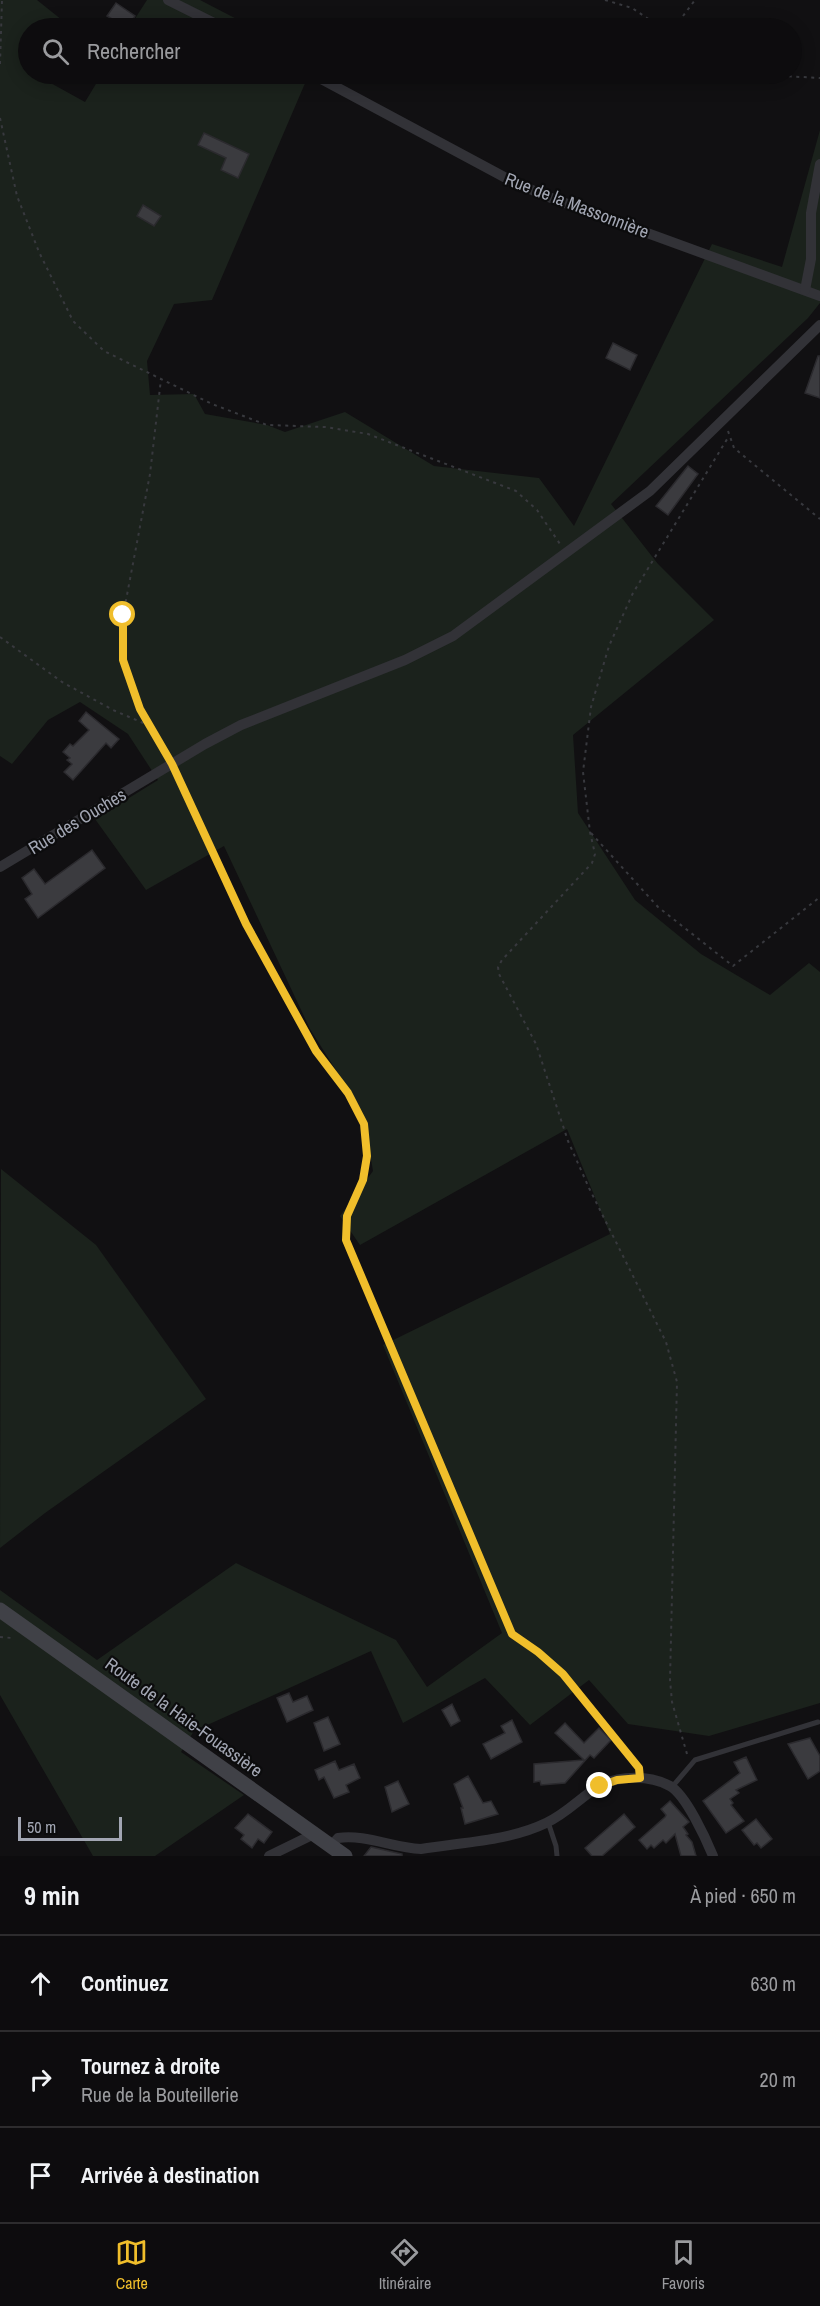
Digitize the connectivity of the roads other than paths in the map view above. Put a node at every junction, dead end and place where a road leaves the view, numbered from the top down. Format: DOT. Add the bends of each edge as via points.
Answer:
graph roads {
  1 [pos="168,0"];
  2 [pos="204,18"];
  3 [pos="331,84"];
  4 [pos="820,164"];
  5 [pos="805,290"];
  6 [pos="820,296"];
  7 [pos="820,326"];
  8 [pos="0,867"];
  9 [pos="0,1610"];
  10 [pos="818,1722"];
  11 [pos="672,1787"];
  12 [pos="548,1822"];
  13 [pos="315,1834"];
  14 [pos="331,1846"];
  15 [pos="270,1856"];
  16 [pos="345,1856"];
  17 [pos="557,1856"];
  18 [pos="713,1856"];
  1 -- 2 [label="street"];
  3 -- 5 [label="street, Rue de la Massonnière" via="543,195"];
  4 -- 5 [label="street" via="811,213 811,260"];
  5 -- 6 [label="street, Rue de la Massonnière"];
  7 -- 8 [label="street, Rue des Ouches" via="650,491 453,636 405,660 241,725"];
  9 -- 13 [label="street, Route de la Haie-Fouassière"];
  10 -- 11 [label="lane" via="695,1760"];
  11 -- 12 [label="street" via="640,1778 617,1780 600,1786"];
  11 -- 18 [label="street" via="693,1813"];
  12 -- 14 [label="street" via="522,1833 421,1849 351,1836 338,1838"];
  12 -- 17 [label="lane"];
  13 -- 14 [label="street, Route de la Haie-Fouassière"];
  13 -- 15 [label="street"];
  14 -- 16 [label="street, Route de la Haie-Fouassière"];
}
